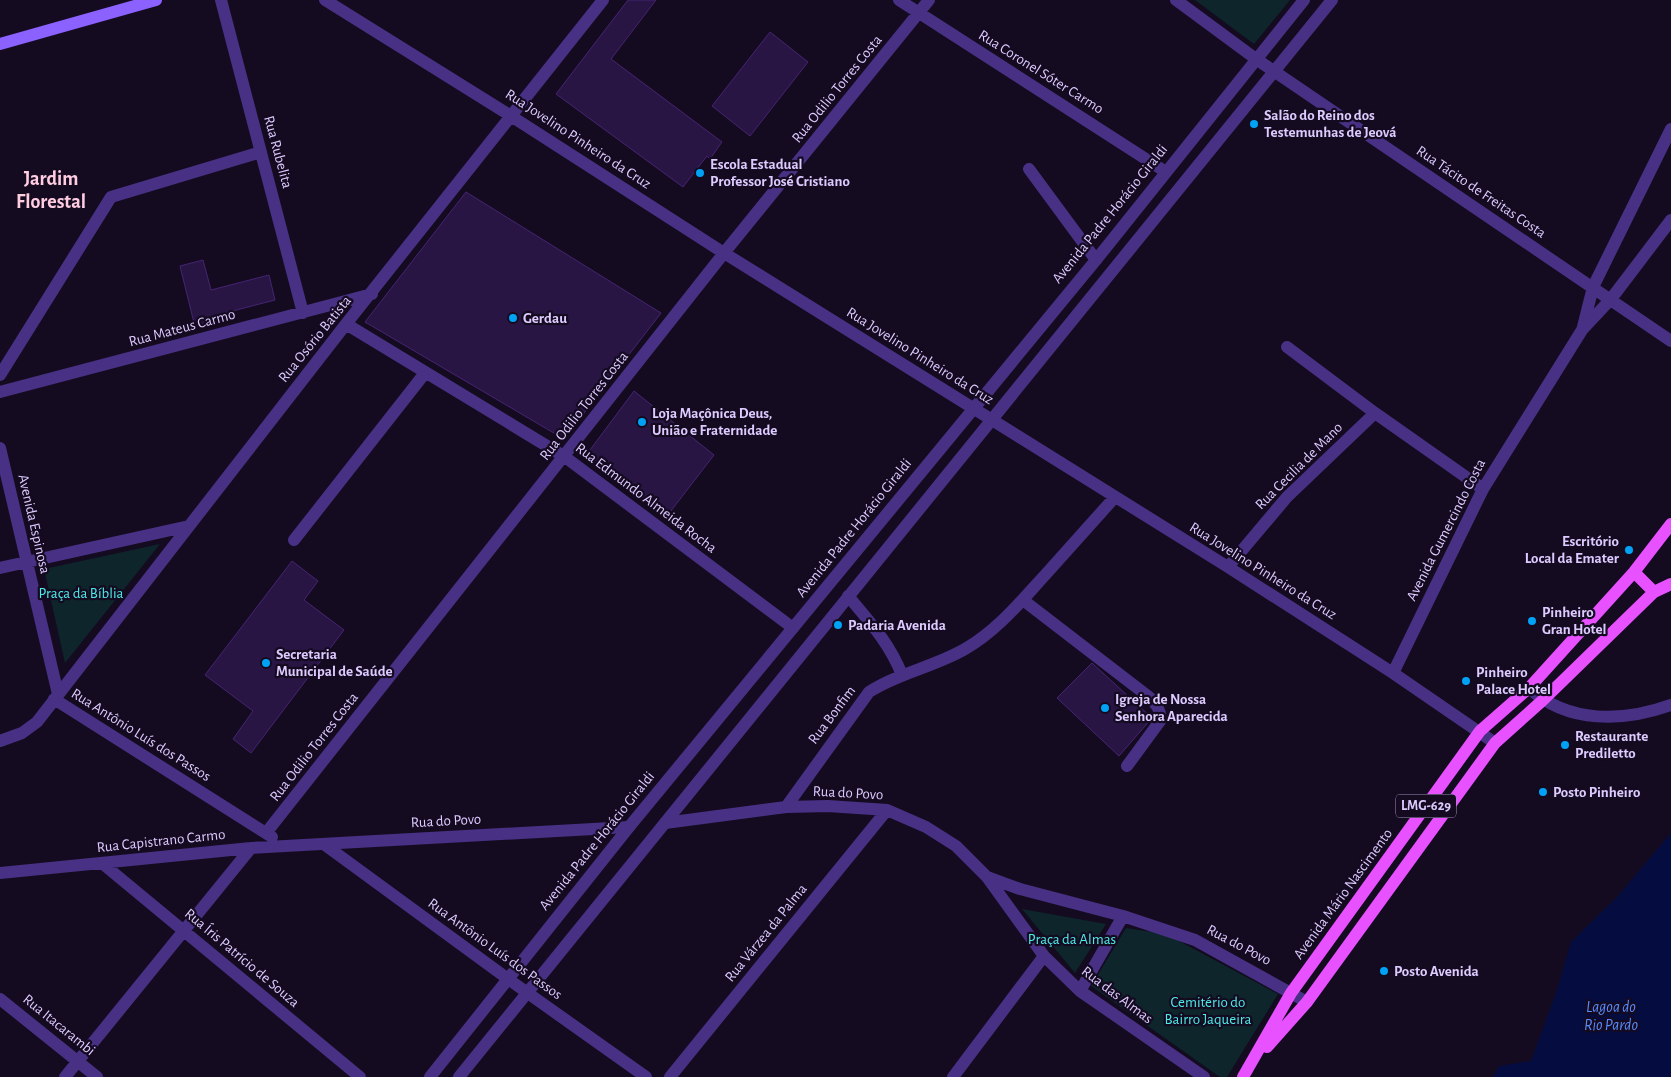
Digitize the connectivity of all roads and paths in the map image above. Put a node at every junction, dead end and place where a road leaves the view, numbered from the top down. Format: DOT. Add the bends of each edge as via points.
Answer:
graph roads {
  1 [pos="156,0"];
  2 [pos="221,0"];
  3 [pos="325,0"];
  4 [pos="603,0"];
  5 [pos="899,0"];
  6 [pos="929,0"];
  7 [pos="1176,0"];
  8 [pos="1304,0"];
  9 [pos="1332,0"];
  10 [pos="919,13"];
  11 [pos="0,44"];
  12 [pos="1256,59"];
  13 [pos="1273,72"];
  14 [pos="511,116"];
  15 [pos="1671,129"];
  16 [pos="261,152"];
  17 [pos="1028,169"];
  18 [pos="1166,172"];
  19 [pos="1671,220"];
  20 [pos="724,254"];
  21 [pos="1096,260"];
  22 [pos="1593,286"];
  23 [pos="372,294"];
  24 [pos="1611,299"];
  25 [pos="303,313"];
  26 [pos="346,324"];
  27 [pos="1582,330"];
  28 [pos="1671,341"];
  29 [pos="1287,347"];
  30 [pos="425,373"];
  31 [pos="0,376"];
  32 [pos="0,392"];
  33 [pos="972,409"];
  34 [pos="1375,413"];
  35 [pos="992,421"];
  36 [pos="0,448"];
  37 [pos="565,457"];
  38 [pos="1483,489"];
  39 [pos="1115,497"];
  40 [pos="1671,524"];
  41 [pos="188,526"];
  42 [pos="294,540"];
  43 [pos="27,562"];
  44 [pos="1228,567"];
  45 [pos="0,568"];
  46 [pos="1634,572"];
  47 [pos="1671,584"];
  48 [pos="1654,592"];
  49 [pos="848,596"];
  50 [pos="1023,600"];
  51 [pos="793,628"];
  52 [pos="1393,672"];
  53 [pos="902,675"];
  54 [pos="1529,688"];
  55 [pos="56,697"];
  56 [pos="1542,700"];
  57 [pos="1671,705"];
  58 [pos="1480,731"];
  59 [pos="0,741"];
  60 [pos="1495,743"];
  61 [pos="1127,766"];
  62 [pos="786,807"];
  63 [pos="888,810"];
  64 [pos="665,823"];
  65 [pos="629,827"];
  66 [pos="266,833"];
  67 [pos="325,845"];
  68 [pos="287,846"];
  69 [pos="251,848"];
  70 [pos="103,864"];
  71 [pos="0,873"];
  72 [pos="987,877"];
  73 [pos="1123,916"];
  74 [pos="184,932"];
  75 [pos="1044,956"];
  76 [pos="508,979"];
  77 [pos="1080,991"];
  78 [pos="527,993"];
  79 [pos="1291,993"];
  80 [pos="0,999"];
  81 [pos="1307,1002"];
  82 [pos="77,1061"];
  83 [pos="1250,1065"];
  84 [pos="65,1077"];
  85 [pos="97,1077"];
  86 [pos="360,1077"];
  87 [pos="430,1077"];
  88 [pos="459,1077"];
  89 [pos="646,1077"];
  90 [pos="670,1077"];
  91 [pos="952,1077"];
  92 [pos="1204,1077"];
  93 [pos="1243,1077"];
  1 -- 11 [label="main road"];
  2 -- 16 [label="street, Rua Rubelita"];
  3 -- 14 [label="street, Rua Jovelino Pinheiro da Cruz"];
  4 -- 14 [label="street, Rua Osório Batista"];
  5 -- 10 [label="street, Rua Coronel Sóter Carmo"];
  6 -- 10 [label="street, Rua Odilio Torres Costa"];
  7 -- 12 [label="street, Rua Tácito de Freitas Costa"];
  8 -- 12 [label="street, Avenida Padre Horácio Giraldi"];
  9 -- 13 [label="street"];
  10 -- 18 [label="street, Rua Coronel Sóter Carmo"];
  10 -- 20 [label="street, Rua Odilio Torres Costa"];
  12 -- 13 [label="street, Rua Tácito de Freitas Costa"];
  12 -- 18 [label="street, Avenida Padre Horácio Giraldi"];
  13 -- 22 [label="street, Rua Tácito de Freitas Costa"];
  13 -- 35 [label="street"];
  14 -- 20 [label="street, Rua Jovelino Pinheiro da Cruz"];
  14 -- 23 [label="street, Rua Osório Batista"];
  15 -- 22 [label="street, Avenida Gumercindo Costa"];
  16 -- 25 [label="street, Rua Rubelita"];
  16 -- 31 [label="street" via="111,197"];
  17 -- 21 [label="street"];
  18 -- 21 [label="street, Avenida Padre Horácio Giraldi"];
  19 -- 24 [label="street, Avenida Gumercindo Costa"];
  20 -- 33 [label="street, Rua Jovelino Pinheiro da Cruz"];
  20 -- 37 [label="street, Rua Odilio Torres Costa"];
  21 -- 33 [label="street, Avenida Padre Horácio Giraldi"];
  22 -- 24 [label="street, Rua Tácito de Freitas Costa"];
  22 -- 27 [label="street, Avenida Gumercindo Costa"];
  23 -- 25 [label="street, Rua Mateus Carmo"];
  23 -- 26 [label="street, Rua Osório Batista"];
  24 -- 27 [label="street, Avenida Gumercindo Costa"];
  24 -- 28 [label="street, Rua Tácito de Freitas Costa"];
  25 -- 32 [label="street, Rua Mateus Carmo"];
  26 -- 30 [label="street, Rua Edmundo Almeida Rocha"];
  26 -- 41 [label="street, Rua Osório Batista"];
  27 -- 38 [label="street, Avenida Gumercindo Costa"];
  29 -- 34 [label="street"];
  30 -- 37 [label="street, Rua Edmundo Almeida Rocha"];
  30 -- 42 [label="street"];
  33 -- 35 [label="street, Rua Jovelino Pinheiro da Cruz"];
  33 -- 51 [label="street, Avenida Padre Horácio Giraldi"];
  34 -- 38 [label="street"];
  34 -- 44 [label="street, Rua Cecilia de Mano" via="1287,497"];
  35 -- 39 [label="street, Rua Jovelino Pinheiro da Cruz"];
  35 -- 49 [label="street"];
  36 -- 43 [label="street, Avenida Espinosa"];
  37 -- 51 [label="street, Rua Edmundo Almeida Rocha"];
  37 -- 66 [label="street, Rua Odilio Torres Costa"];
  38 -- 52 [label="street, Avenida Gumercindo Costa"];
  39 -- 44 [label="street, Rua Jovelino Pinheiro da Cruz"];
  39 -- 50 [label="street, Rua Bonfim"];
  40 -- 46 [label="main road, LMG-629"];
  41 -- 43 [label="street"];
  41 -- 55 [label="street, Rua Osório Batista"];
  43 -- 45 [label="street"];
  43 -- 55 [label="street, Avenida Espinosa"];
  44 -- 52 [label="street, Rua Jovelino Pinheiro da Cruz"];
  46 -- 48 [label="main road"];
  46 -- 54 [label="main road, Avenida Mário Nascimento / LMG-629"];
  47 -- 48 [label="main road, Avenida Mário Nascimento"];
  48 -- 56 [label="main road, Avenida Mário Nascimento"];
  49 -- 53 [label="street" via="883,637"];
  49 -- 64 [label="street"];
  50 -- 53 [label="street, Rua Bonfim" via="967,648"];
  50 -- 61 [label="street" via="1158,706 1160,721"];
  51 -- 65 [label="street, Avenida Padre Horácio Giraldi"];
  52 -- 58 [label="street, Rua Jovelino Pinheiro da Cruz"];
  53 -- 62 [label="street, Rua Bonfim" via="869,692"];
  54 -- 56 [label="street"];
  54 -- 58 [label="main road, Avenida Mário Nascimento / LMG-629"];
  55 -- 59 [label="street, Rua Osório Batista" via="37,722 22,733"];
  55 -- 66 [label="street, Rua Antônio Luís dos Passos"];
  56 -- 57 [label="street" via="1563,711 1585,717 1623,715"];
  56 -- 60 [label="main road, Avenida Mário Nascimento / LMG-629"];
  58 -- 60 [label="street, Rua Jovelino Pinheiro da Cruz"];
  58 -- 79 [label="main road, Avenida Mário Nascimento / LMG-629"];
  60 -- 81 [label="main road, Avenida Mário Nascimento / LMG-629"];
  62 -- 63 [label="street, Rua do Povo"];
  62 -- 64 [label="street, Rua do Povo"];
  63 -- 72 [label="street, Rua do Povo" via="926,827 956,846"];
  63 -- 90 [label="street, Rua Várzea da Palma"];
  64 -- 78 [label="street"];
  65 -- 67 [label="street, Rua do Povo"];
  65 -- 76 [label="street, Avenida Padre Horácio Giraldi"];
  66 -- 68 [label="street, Rua Antônio Luís dos Passos"];
  67 -- 68 [label="street, Rua Capistrano Carmo"];
  67 -- 76 [label="street, Rua Antônio Luís dos Passos"];
  68 -- 69 [label="street, Rua Capistrano Carmo"];
  69 -- 70 [label="street, Rua Capistrano Carmo"];
  69 -- 74 [label="street"];
  70 -- 71 [label="street, Rua Capistrano Carmo"];
  70 -- 74 [label="street, Rua Íris Patrício de Souza"];
  72 -- 73 [label="street, Rua do Povo" via="1020,890"];
  72 -- 75 [label="street, Rua das Almas"];
  73 -- 77 [label="street"];
  73 -- 79 [label="street, Rua do Povo" via="1195,940"];
  74 -- 82 [label="street"];
  74 -- 86 [label="street, Rua Íris Patrício de Souza"];
  75 -- 77 [label="street, Rua das Almas"];
  75 -- 91 [label="street"];
  76 -- 78 [label="street, Rua Antônio Luís dos Passos"];
  76 -- 87 [label="street, Avenida Padre Horácio Giraldi"];
  77 -- 92 [label="street, Rua das Almas"];
  78 -- 88 [label="street"];
  78 -- 89 [label="street, Rua Antônio Luís dos Passos"];
  79 -- 81 [label="street, Rua do Povo"];
  79 -- 83 [label="main road, Avenida Mário Nascimento / LMG-629"];
  80 -- 82 [label="street, Rua Itacarambi"];
  81 -- 83 [label="main road, Avenida Mário Nascimento / LMG-629"];
  82 -- 84 [label="street"];
  82 -- 85 [label="street, Rua Itacarambi"];
  83 -- 93 [label="main road, Avenida Mário Nascimento / LMG-629"];
}
